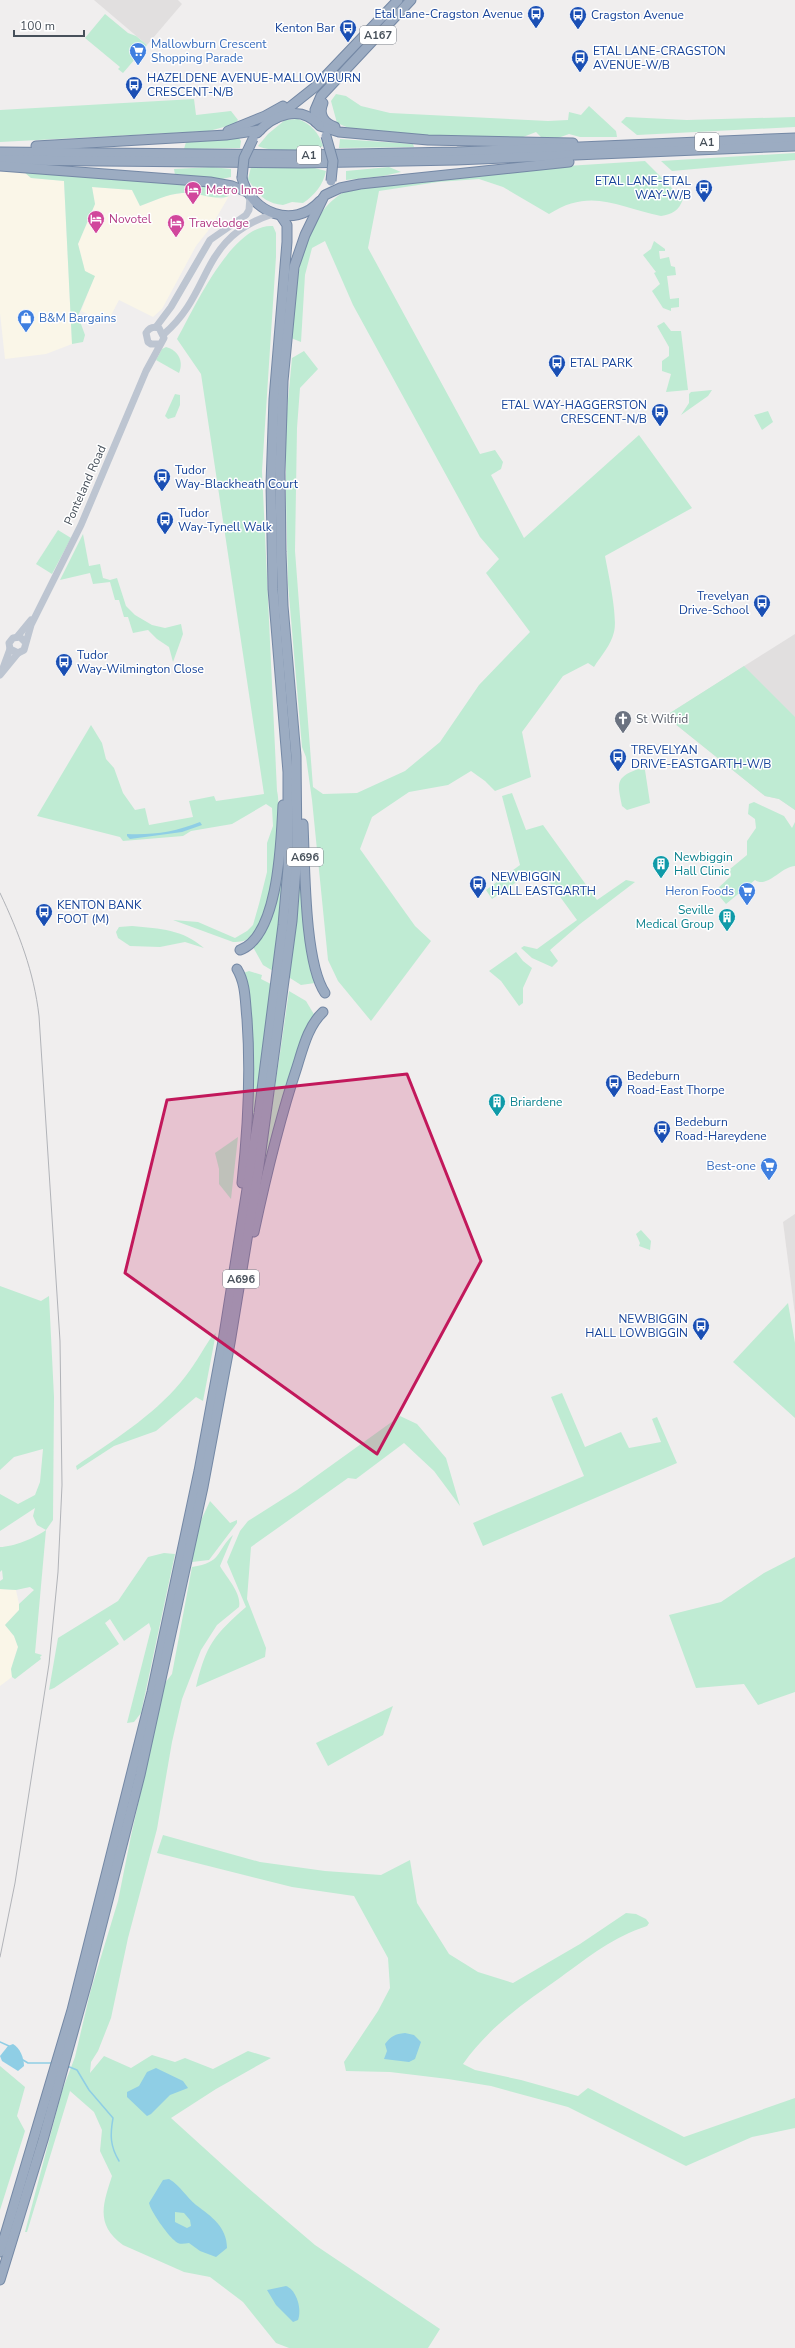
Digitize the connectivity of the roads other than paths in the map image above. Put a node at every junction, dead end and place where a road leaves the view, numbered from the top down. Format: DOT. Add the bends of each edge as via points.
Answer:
graph roads {
  1 [pos="398,0"];
  2 [pos="411,0"];
  3 [pos="330,86"];
  4 [pos="308,92"];
  5 [pos="276,118"];
  6 [pos="318,124"];
  7 [pos="260,130"];
  8 [pos="354,134"];
  9 [pos="209,136"];
  10 [pos="795,138"];
  11 [pos="795,146"];
  12 [pos="0,148"];
  13 [pos="618,150"];
  14 [pos="0,152"];
  15 [pos="0,160"];
  16 [pos="0,166"];
  17 [pos="248,195"];
  18 [pos="324,196"];
  19 [pos="277,215"];
  20 [pos="156,327"];
  21 [pos="164,334"];
  22 [pos="148,342"];
  23 [pos="160,344"];
  24 [pos="146,371"];
  25 [pos="40,606"];
  26 [pos="18,637"];
  27 [pos="25,642"];
  28 [pos="10,649"];
  29 [pos="18,653"];
  30 [pos="1,673"];
  31 [pos="293,719"];
  32 [pos="286,735"];
  33 [pos="240,950"];
  34 [pos="237,969"];
  35 [pos="325,993"];
  36 [pos="323,1012"];
  37 [pos="232,1278"];
  38 [pos="240,1286"];
  39 [pos="0,2252"];
  40 [pos="0,2279"];
  1 -- 4 [label="highway, A167"];
  2 -- 3 [label="highway, A167"];
  3 -- 6 [label="highway, A167" via="315,110"];
  3 -- 8 [label="highway, A1" via="322,106 323,119 328,124"];
  4 -- 5 [label="highway, A167"];
  4 -- 9 [label="highway" via="245,125"];
  5 -- 6 [label="highway" via="296,113"];
  5 -- 7 [label="highway"];
  6 -- 8 [label="highway, A1" via="331,131"];
  6 -- 18 [label="highway, bridge" via="326,136 333,161 331,181"];
  7 -- 9 [label="highway"];
  7 -- 17 [label="highway, bridge" via="244,158 242,178"];
  8 -- 13 [label="highway, A1" via="428,140 573,142"];
  9 -- 12 [label="highway"];
  10 -- 13 [label="highway, A1"];
  11 -- 13 [label="highway, A1"];
  13 -- 14 [label="highway, A1" via="301,155"];
  13 -- 15 [label="highway, A1" via="456,160"];
  13 -- 18 [label="highway, A1" via="586,161 360,184 340,188"];
  16 -- 17 [label="highway" via="210,182 232,186"];
  17 -- 19 [label="highway" via="260,207"];
  17 -- 20 [label="main road" via="246,214 210,240 171,307"];
  18 -- 19 [label="highway" via="305,212"];
  18 -- 31 [label="highway, A696" via="305,235 294,267 283,381 281,552"];
  19 -- 21 [label="main road" via="242,226 222,244 192,301"];
  19 -- 32 [label="highway, A696" via="286,225 287,237 274,399 271,484 273,589"];
  20 -- 21 [label="main road"];
  20 -- 22 [label="main road" via="148,329"];
  21 -- 23 [label="main road"];
  22 -- 23 [label="main road"];
  22 -- 24 [label="main road, Ponteland Road" via="150,355"];
  23 -- 24 [label="main road, Ponteland Road"];
  24 -- 25 [label="main road, Ponteland Road" via="81,525"];
  25 -- 26 [label="main road, Ponteland Road"];
  25 -- 27 [label="main road, Ponteland Road"];
  26 -- 27 [label="main road"];
  26 -- 28 [label="main road, Ponteland Road" via="10,641"];
  27 -- 29 [label="main road, Ponteland Road" via="24,650"];
  28 -- 29 [label="main road"];
  28 -- 30 [label="main road, Ponteland Road"];
  29 -- 30 [label="main road, Ponteland Road"];
  31 -- 35 [label="highway, A696" via="300,755 310,931 316,975"];
  31 -- 38 [label="highway, A696" via="297,829 292,921"];
  32 -- 33 [label="highway, A696" via="282,836 273,897 260,935"];
  32 -- 37 [label="highway, A696" via="289,812 283,925 259,1113"];
  34 -- 37 [label="highway, A696" via="245,997 249,1095"];
  36 -- 38 [label="highway, A696" via="312,1027 286,1098"];
  37 -- 39 [label="highway, A696" via="224,1341 199,1471 152,1692 72,2010"];
  38 -- 40 [label="highway, A696" via="183,1585 140,1775 87,1982 43,2140"];
}
